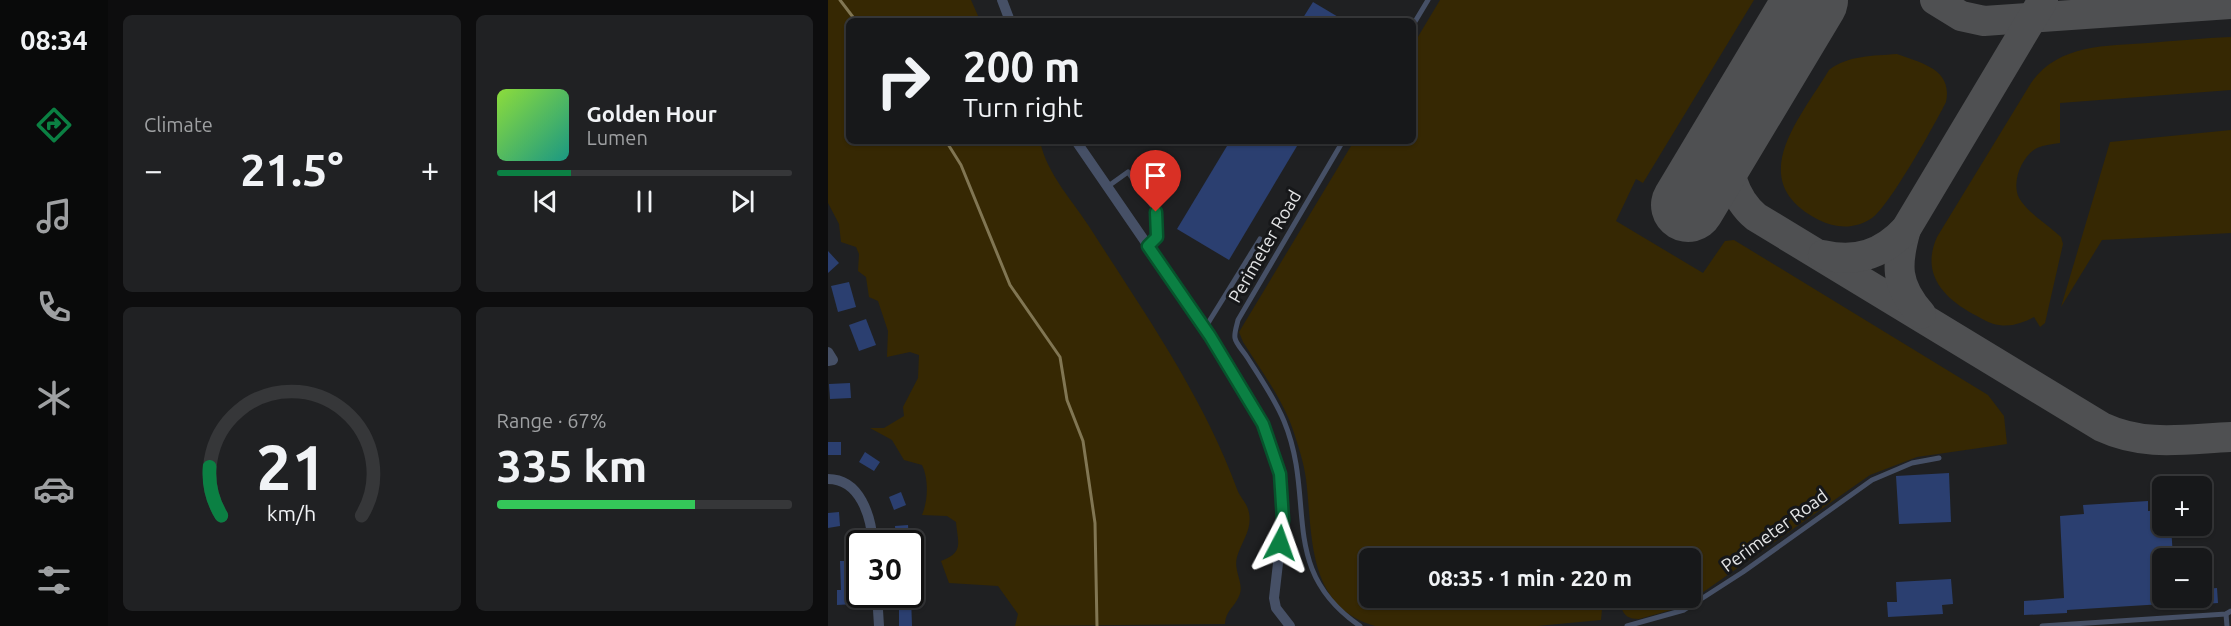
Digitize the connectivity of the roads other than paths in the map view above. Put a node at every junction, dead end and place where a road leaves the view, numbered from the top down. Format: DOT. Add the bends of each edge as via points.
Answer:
graph roads {
  1 [pos="1002,0"];
  2 [pos="1428,0"];
  3 [pos="1009,18"];
  4 [pos="1416,20"];
  5 [pos="1078,144"];
  6 [pos="1341,144"];
  7 [pos="1107,187"];
  8 [pos="1260,238"];
  9 [pos="1148,246"];
  10 [pos="1205,328"];
  11 [pos="828,352"];
  12 [pos="828,361"];
  13 [pos="1939,458"];
  14 [pos="828,479"];
  15 [pos="870,530"];
  16 [pos="878,608"];
  17 [pos="2229,612"];
  18 [pos="879,626"];
  19 [pos="1290,626"];
  20 [pos="1360,626"];
  21 [pos="1627,626"];
  22 [pos="2042,626"];
  23 [pos="2227,626"];
  1 -- 3 [label="street"];
  2 -- 4 [label="lane"];
  5 -- 7 [label="street"];
  6 -- 20 [label="lane, Perimeter Road" via="1243,310 1235,338 1284,421 1300,477 1304,543 1313,575 1330,602"];
  7 -- 9 [label="street"];
  7 -- 9 [label="lane" via="1128,172 1156,212 1157,237"];
  8 -- 10 [label="lane"];
  9 -- 10 [label="street"];
  10 -- 19 [label="street" via="1263,424 1280,474 1283,520 1274,598 1276,608"];
  11 -- 12 [label="street" via="833,360"];
  13 -- 21 [label="lane, Perimeter Road" via="1903,466 1872,480 1684,610"];
  14 -- 15 [label="street" via="839,479 855,491"];
  16 -- 18 [label="street"];
  17 -- 22 [label="lane"];
  17 -- 23 [label="lane"];
}
